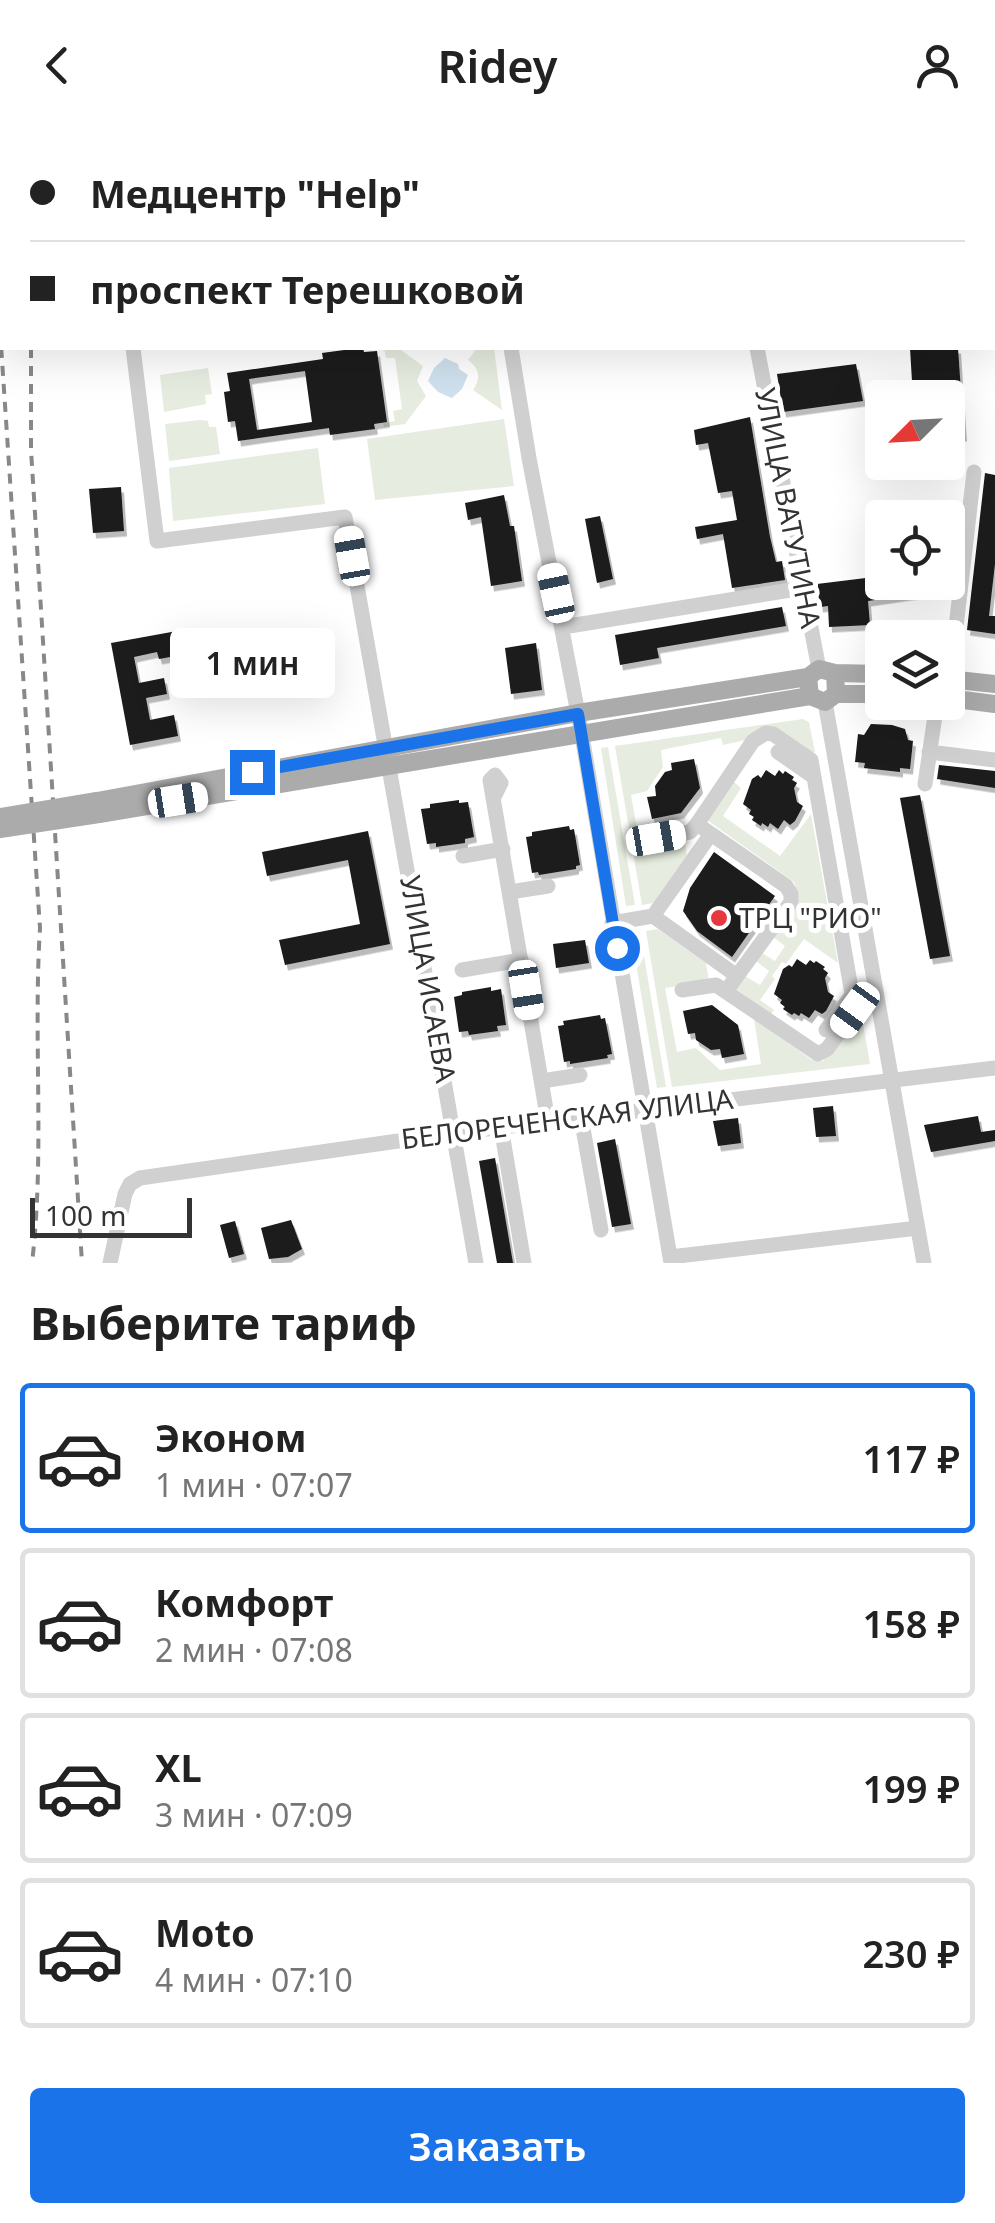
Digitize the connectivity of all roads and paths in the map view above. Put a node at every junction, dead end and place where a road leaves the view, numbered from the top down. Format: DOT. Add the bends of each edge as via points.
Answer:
graph roads {
  1 [pos="133,350"];
  2 [pos="511,350"];
  3 [pos="757,350"];
  4 [pos="974,472"];
  5 [pos="803,588"];
  6 [pos="956,620"];
  7 [pos="563,627"];
  8 [pos="820,673"];
  9 [pos="865,674"];
  10 [pos="995,684"];
  11 [pos="965,685"];
  12 [pos="965,693"];
  13 [pos="865,695"];
  14 [pos="824,697"];
  15 [pos="995,704"];
  16 [pos="934,720"];
  17 [pos="580,723"];
  18 [pos="778,752"];
  19 [pos="929,752"];
  20 [pos="388,756"];
  21 [pos="995,760"];
  22 [pos="814,776"];
  23 [pos="924,784"];
  24 [pos="494,797"];
  25 [pos="98,808"];
  26 [pos="0,817"];
  27 [pos="0,829"];
  28 [pos="704,829"];
  29 [pos="656,838"];
  30 [pos="502,849"];
  31 [pos="463,856"];
  32 [pos="548,886"];
  33 [pos="510,892"];
  34 [pos="654,916"];
  35 [pos="612,923"];
  36 [pos="521,960"];
  37 [pos="462,970"];
  38 [pos="737,976"];
  39 [pos="682,990"];
  40 [pos="726,991"];
  41 [pos="852,995"];
  42 [pos="826,1030"];
  43 [pos="995,1068"];
  44 [pos="580,1075"];
  45 [pos="892,1079"];
  46 [pos="542,1081"];
  47 [pos="644,1110"];
  48 [pos="581,1117"];
  49 [pos="548,1121"];
  50 [pos="501,1127"];
  51 [pos="454,1132"];
  52 [pos="918,1228"];
  53 [pos="601,1230"];
  54 [pos="670,1260"];
  55 [pos="110,1263"];
  56 [pos="476,1263"];
  57 [pos="524,1263"];
  58 [pos="924,1263"];
  1 -- 20 [label="street, УЛИЦА ИСАЕВА" via="157,541 345,517"];
  2 -- 7 [label="street"];
  3 -- 5 [label="street, УЛИЦА ВАТУТИНА"];
  4 -- 6 [label="street"];
  5 -- 7 [label="street"];
  5 -- 8 [label="street, УЛИЦА ВАТУТИНА"];
  7 -- 17 [label="street"];
  8 -- 9 [label="main road"];
  8 -- 14 [label="main road"];
  8 -- 14 [label="main road"];
  8 -- 17 [label="main road"];
  10 -- 11 [label="main road"];
  12 -- 15 [label="main road"];
  13 -- 14 [label="main road"];
  14 -- 17 [label="main road"];
  14 -- 45 [label="street"];
  16 -- 19 [label="street"];
  17 -- 20 [label="main road"];
  17 -- 35 [label="street"];
  18 -- 22 [label="street"];
  19 -- 21 [label="street"];
  19 -- 23 [label="street"];
  20 -- 25 [label="main road"];
  20 -- 51 [label="street, УЛИЦА ИСАЕВА"];
  22 -- 28 [label="street" via="811,760 766,733 754,741"];
  22 -- 41 [label="street"];
  24 -- 30 [label="street"];
  25 -- 26 [label="main road, bridge"];
  25 -- 27 [label="main road, bridge"];
  28 -- 29 [label="street"];
  28 -- 34 [label="street"];
  28 -- 38 [label="street" via="791,894"];
  30 -- 31 [label="street"];
  30 -- 33 [label="street"];
  32 -- 33 [label="street"];
  33 -- 36 [label="street"];
  34 -- 35 [label="street"];
  34 -- 38 [label="street"];
  35 -- 47 [label="street"];
  36 -- 37 [label="street"];
  36 -- 46 [label="street"];
  38 -- 40 [label="street"];
  39 -- 40 [label="street" via="716,985"];
  40 -- 41 [label="street" via="818,1054 855,1010"];
  41 -- 42 [label="street"];
  43 -- 45 [label="street, БЕЛОРЕЧЕНСКАЯ УЛИЦА"];
  44 -- 46 [label="street"];
  45 -- 47 [label="street, БЕЛОРЕЧЕНСКАЯ УЛИЦА"];
  45 -- 52 [label="street"];
  46 -- 49 [label="street"];
  47 -- 48 [label="street, БЕЛОРЕЧЕНСКАЯ УЛИЦА"];
  47 -- 54 [label="street"];
  48 -- 49 [label="street, БЕЛОРЕЧЕНСКАЯ УЛИЦА"];
  48 -- 53 [label="street"];
  49 -- 50 [label="street, БЕЛОРЕЧЕНСКАЯ УЛИЦА"];
  50 -- 51 [label="street, БЕЛОРЕЧЕНСКАЯ УЛИЦА"];
  50 -- 57 [label="street"];
  51 -- 55 [label="street, БЕЛОРЕЧЕНСКАЯ УЛИЦА" via="140,1178 125,1194"];
  51 -- 56 [label="street, УЛИЦА ИСАЕВА"];
  52 -- 54 [label="street"];
  52 -- 58 [label="street"];
}
